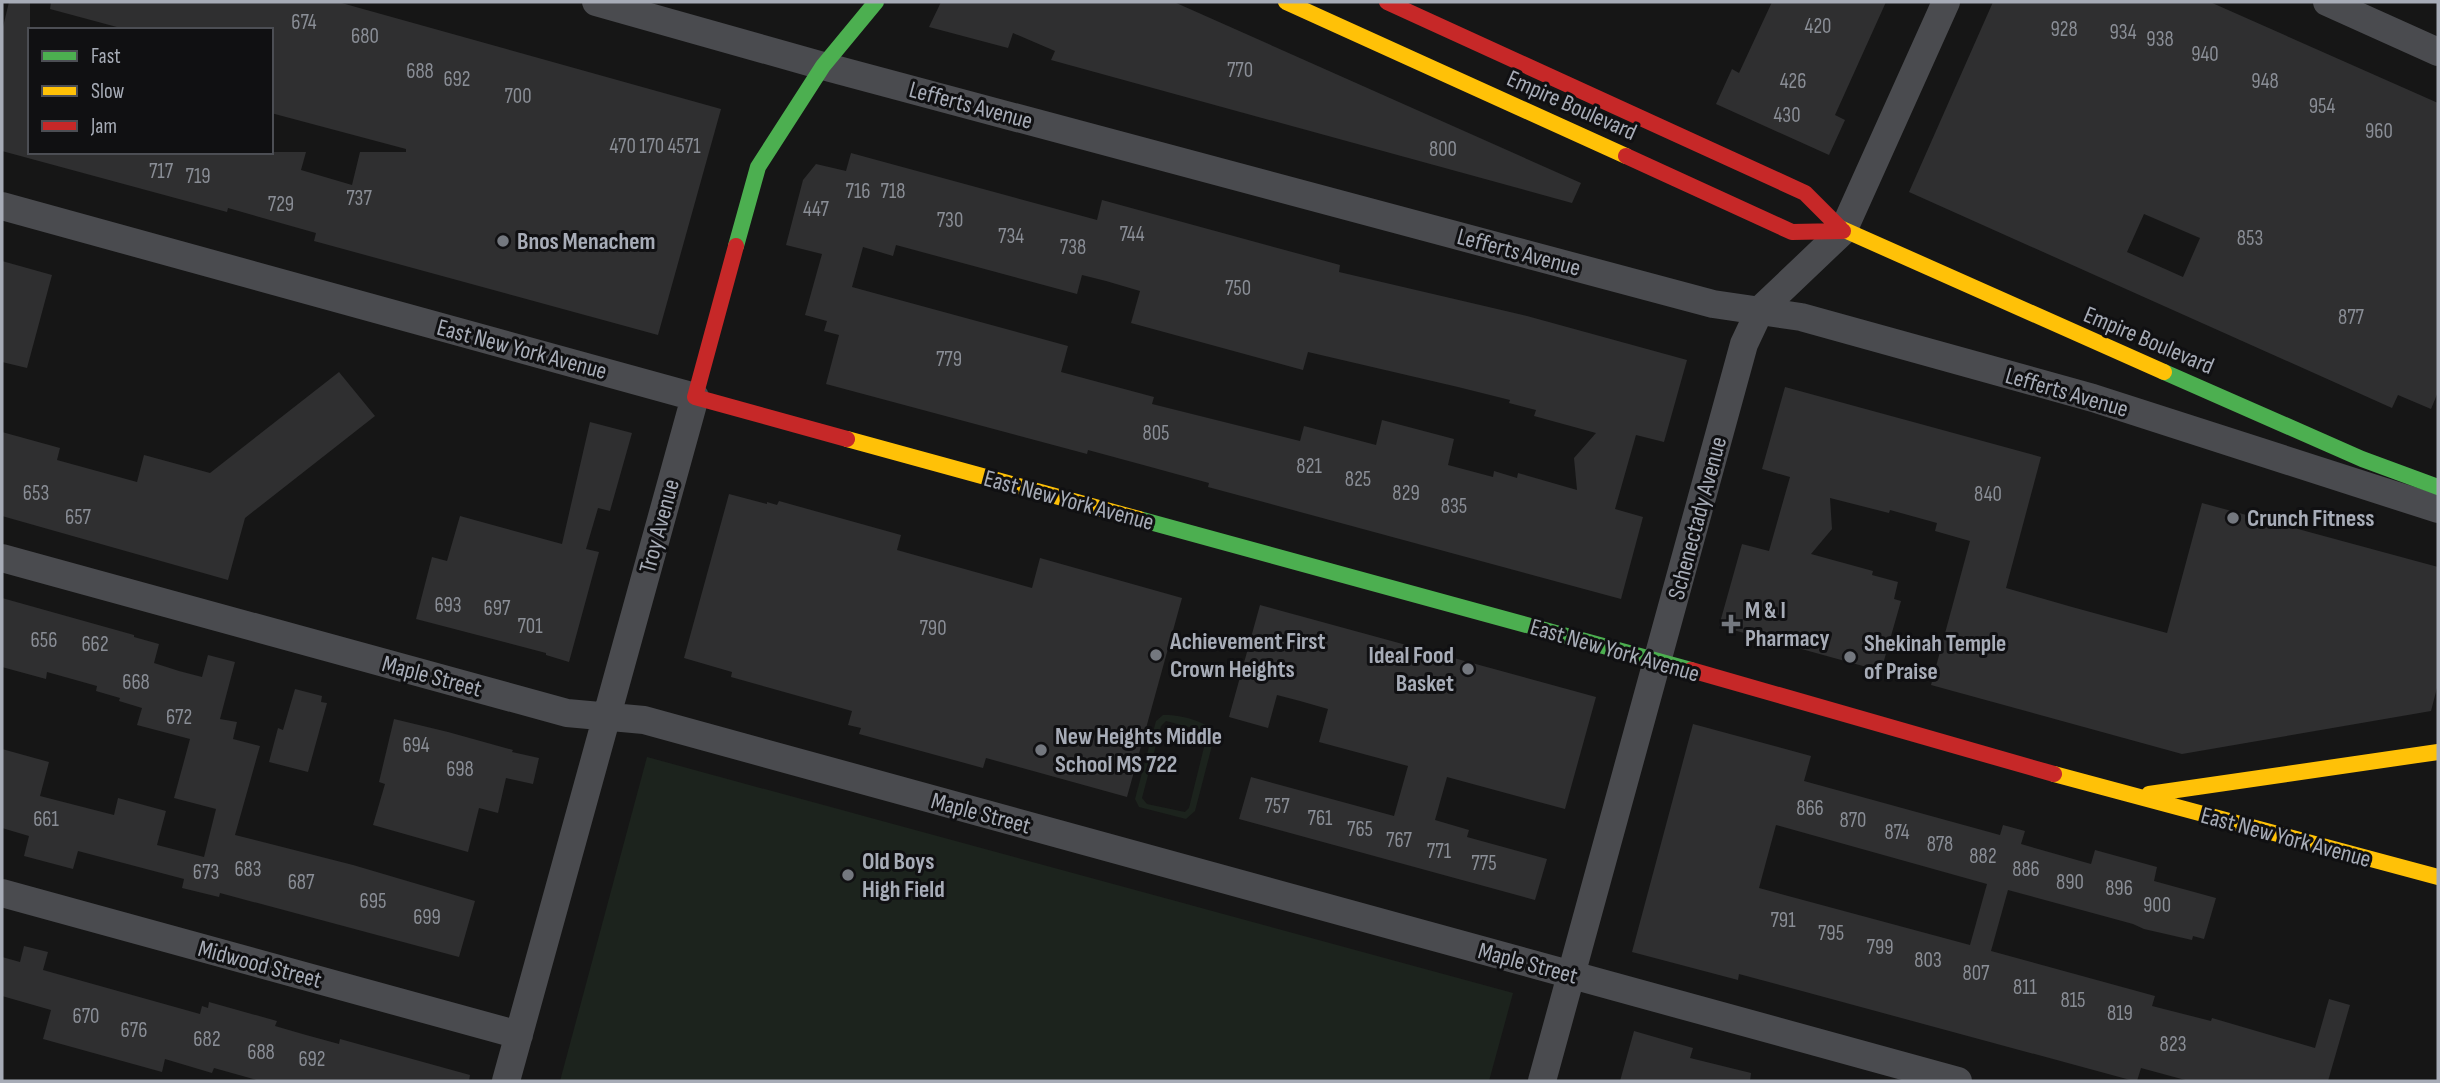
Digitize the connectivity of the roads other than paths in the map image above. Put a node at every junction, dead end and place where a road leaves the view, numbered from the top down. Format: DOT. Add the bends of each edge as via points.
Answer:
graph roads {
  1 [pos="596,2"];
  2 [pos="876,2"];
  3 [pos="1286,2"];
  4 [pos="1387,2"];
  5 [pos="1946,2"];
  6 [pos="2327,2"];
  7 [pos="2438,52"];
  8 [pos="823,65"];
  9 [pos="2,206"];
  10 [pos="1843,231"];
  11 [pos="1760,310"];
  12 [pos="695,397"];
  13 [pos="2438,487"];
  14 [pos="2438,509"];
  15 [pos="2,558"];
  16 [pos="1658,662"];
  17 [pos="607,717"];
  18 [pos="2438,752"];
  19 [pos="2135,797"];
  20 [pos="2438,877"];
  21 [pos="2,893"];
  22 [pos="1572,975"];
  23 [pos="519,1035"];
  24 [pos="1894,1073"];
  25 [pos="506,1081"];
  26 [pos="1542,1081"];
  27 [pos="1958,1081"];
  1 -- 8 [label="street, Lefferts Avenue"];
  2 -- 8 [label="main road, Troy Avenue"];
  3 -- 10 [label="main road, Empire Boulevard" via="1793,232"];
  4 -- 10 [label="main road, Empire Boulevard" via="1805,193"];
  5 -- 10 [label="street, Schenectady Avenue"];
  6 -- 7 [label="street"];
  8 -- 11 [label="street, Lefferts Avenue" via="1703,302"];
  8 -- 12 [label="main road, Troy Avenue" via="758,167"];
  9 -- 12 [label="street, East New York Avenue"];
  10 -- 11 [label="street, Schenectady Avenue"];
  10 -- 13 [label="main road, Empire Boulevard" via="2362,459"];
  11 -- 14 [label="street, Lefferts Avenue" via="1801,317 2093,398"];
  11 -- 16 [label="street, Schenectady Avenue" via="1744,344"];
  12 -- 16 [label="main road, East New York Avenue"];
  12 -- 17 [label="street, Troy Avenue"];
  15 -- 17 [label="street, Maple Street" via="567,713"];
  16 -- 19 [label="main road, East New York Avenue"];
  16 -- 22 [label="street, Schenectady Avenue"];
  17 -- 22 [label="street, Maple Street" via="644,720"];
  17 -- 23 [label="street, Troy Avenue"];
  18 -- 19 [label="main road, East New York Avenue"];
  19 -- 20 [label="main road, East New York Avenue"];
  21 -- 23 [label="street, Midwood Street"];
  22 -- 24 [label="street, Maple Street"];
  22 -- 26 [label="street, Schenectady Avenue"];
  23 -- 25 [label="street, Troy Avenue"];
  24 -- 27 [label="street, Maple Street"];
}
